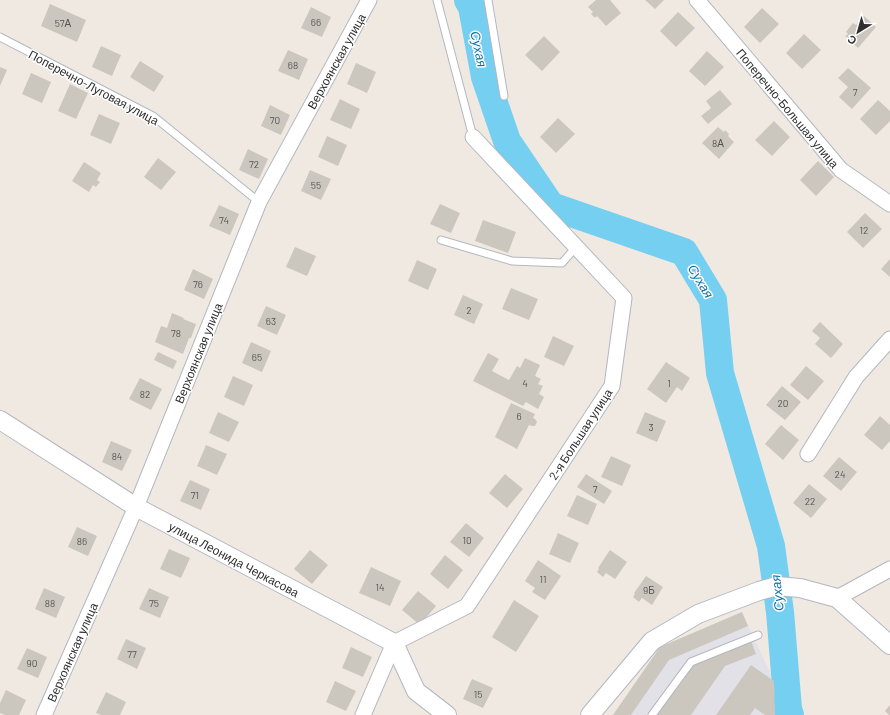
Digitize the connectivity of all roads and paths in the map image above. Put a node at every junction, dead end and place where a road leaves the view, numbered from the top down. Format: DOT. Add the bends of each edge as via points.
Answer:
graph roads {
  1 [pos="369,0"];
  2 [pos="437,0"];
  3 [pos="488,0"];
  4 [pos="697,0"];
  5 [pos="0,37"];
  6 [pos="504,96"];
  7 [pos="473,137"];
  8 [pos="259,202"];
  9 [pos="890,204"];
  10 [pos="442,240"];
  11 [pos="576,247"];
  12 [pos="890,339"];
  13 [pos="0,420"];
  14 [pos="808,454"];
  15 [pos="136,506"];
  16 [pos="890,569"];
  17 [pos="837,598"];
  18 [pos="758,635"];
  19 [pos="394,643"];
  20 [pos="890,645"];
  21 [pos="44,715"];
  22 [pos="363,715"];
  23 [pos="447,715"];
  24 [pos="590,715"];
  25 [pos="652,715"];
  1 -- 8 [label="street, Верхоянская улица"];
  2 -- 7 [label="lane"];
  3 -- 6 [label="lane"];
  4 -- 9 [label="street, Поперечно-Большая улица" via="841,170"];
  5 -- 8 [label="lane, Поперечно-Луговая улица" via="153,116"];
  7 -- 11 [label="street, 2-я Большая улица"];
  8 -- 15 [label="street, Верхоянская улица"];
  10 -- 11 [label="lane" via="512,261 562,263"];
  11 -- 19 [label="street, 2-я Большая улица" via="624,298 612,386 467,606"];
  12 -- 14 [label="street" via="856,377"];
  13 -- 15 [label="street, улица Леонида Черкасова"];
  15 -- 19 [label="street, улица Леонида Черкасова"];
  15 -- 21 [label="street, Верхоянская улица"];
  16 -- 17 [label="street"];
  17 -- 20 [label="street"];
  17 -- 24 [label="street" via="800,588 777,586 698,614 652,642"];
  18 -- 25 [label="lane" via="691,662"];
  19 -- 22 [label="street"];
  19 -- 23 [label="street" via="416,691"];
}
